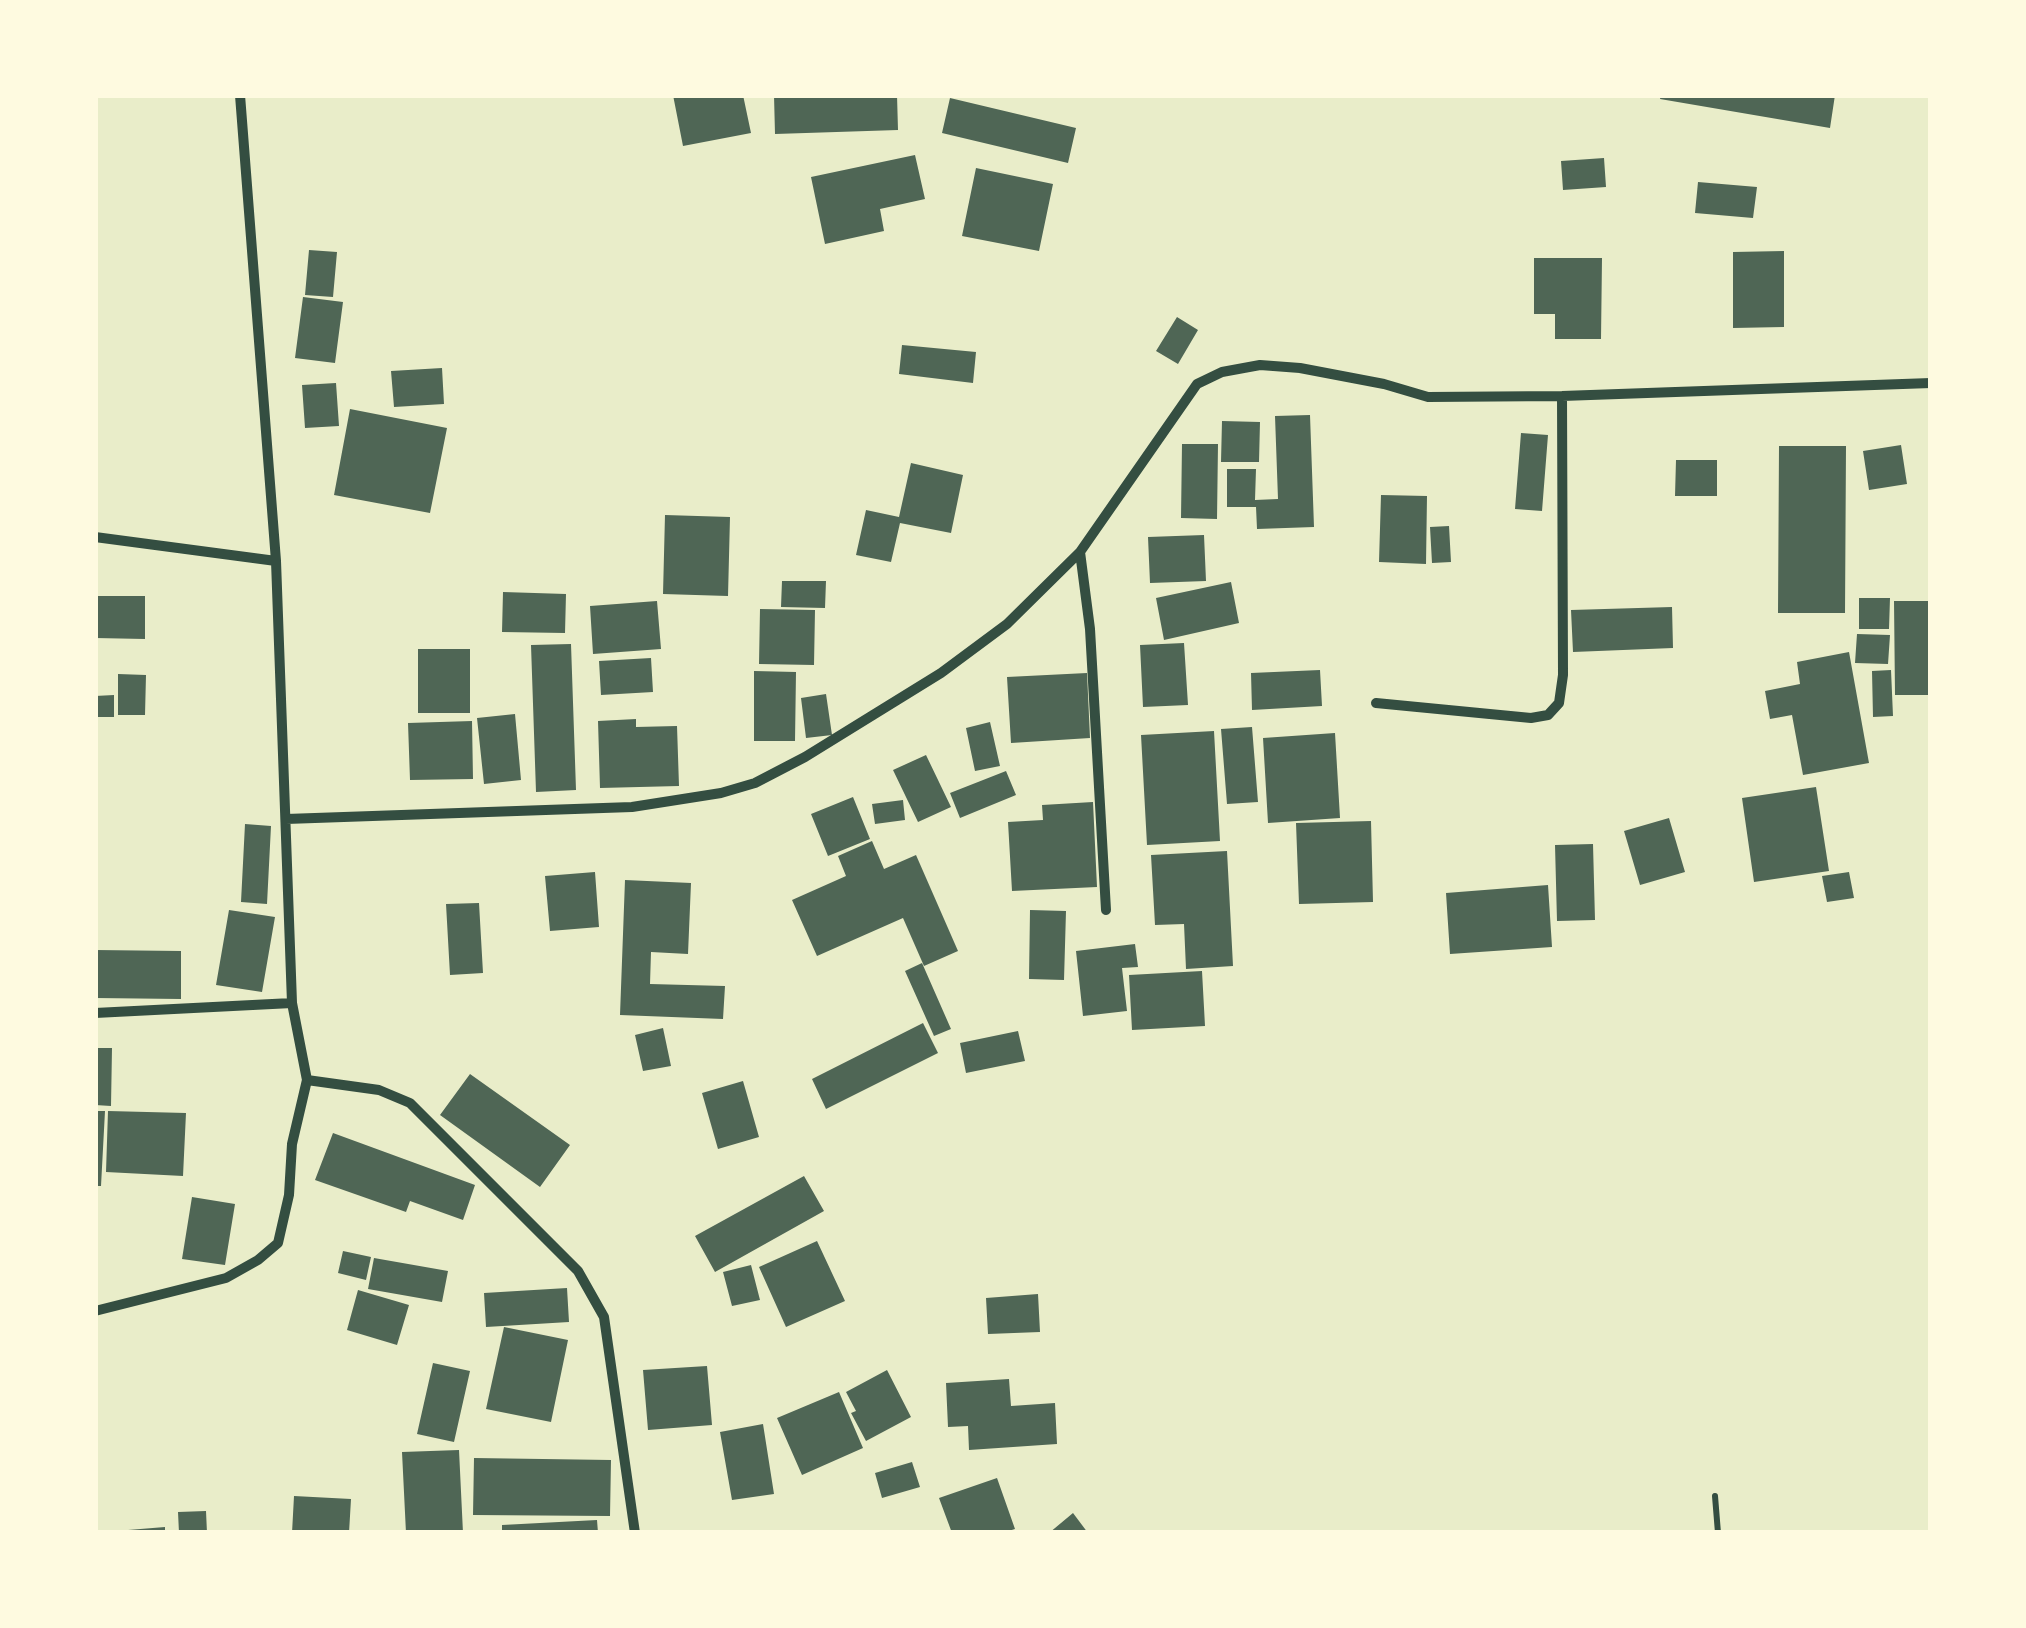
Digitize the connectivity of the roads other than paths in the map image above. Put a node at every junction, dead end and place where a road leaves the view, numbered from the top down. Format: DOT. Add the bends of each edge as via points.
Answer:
graph roads {
  1 [pos="240,95"];
  2 [pos="1931,383"];
  3 [pos="1562,396"];
  4 [pos="95,537"];
  5 [pos="1080,552"];
  6 [pos="276,561"];
  7 [pos="1376,702"];
  8 [pos="286,818"];
  9 [pos="1106,910"];
  10 [pos="292,1003"];
  11 [pos="95,1013"];
  12 [pos="306,1080"];
  13 [pos="95,1312"];
  14 [pos="635,1533"];
  1 -- 6 [label="street"];
  2 -- 3 [label="street"];
  3 -- 5 [label="street" via="1428,397 1300,368 1260,365 1222,372 1197,384"];
  3 -- 7 [label="street" via="1558,703 1548,715 1531,718"];
  4 -- 6 [label="street"];
  5 -- 8 [label="street" via="1008,624 941,674 756,783 632,808"];
  5 -- 9 [label="street"];
  6 -- 8 [label="street"];
  8 -- 10 [label="street"];
  10 -- 11 [label="street"];
  10 -- 12 [label="street"];
  12 -- 13 [label="street" via="278,1243 226,1278"];
  12 -- 14 [label="street" via="378,1090 410,1103 578,1271 604,1317"];
}
